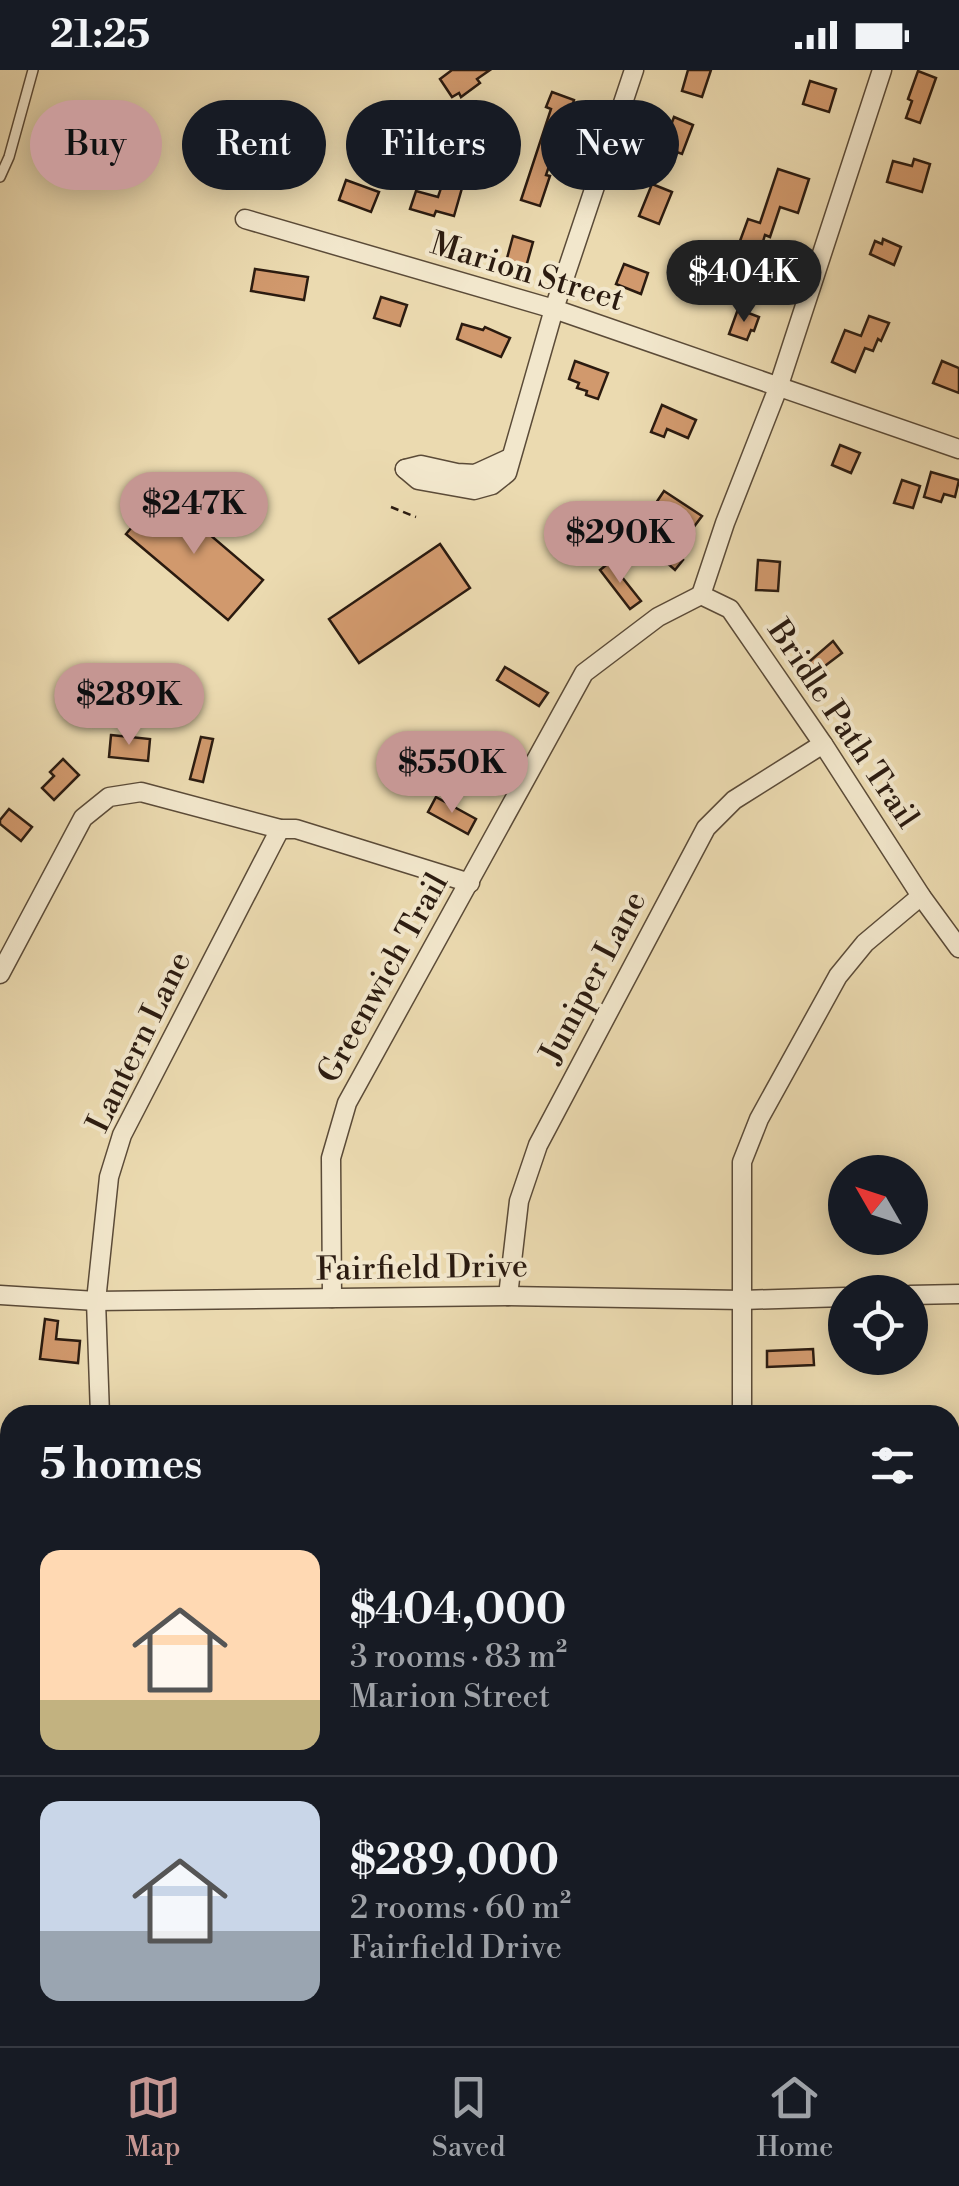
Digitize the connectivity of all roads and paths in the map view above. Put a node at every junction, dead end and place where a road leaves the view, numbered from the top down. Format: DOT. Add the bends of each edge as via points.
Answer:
graph roads {
  1 [pos="33,70"];
  2 [pos="634,70"];
  3 [pos="882,70"];
  4 [pos="0,177"];
  5 [pos="245,219"];
  6 [pos="554,310"];
  7 [pos="778,388"];
  8 [pos="959,449"];
  9 [pos="510,458"];
  10 [pos="230,491"];
  11 [pos="200,492"];
  12 [pos="391,507"];
  13 [pos="416,517"];
  14 [pos="701,595"];
  15 [pos="822,744"];
  16 [pos="280,829"];
  17 [pos="470,883"];
  18 [pos="921,896"];
  19 [pos="959,948"];
  20 [pos="0,974"];
  21 [pos="959,1294"];
  22 [pos="0,1295"];
  23 [pos="928,1295"];
  24 [pos="508,1296"];
  25 [pos="828,1297"];
  26 [pos="332,1298"];
  27 [pos="742,1300"];
  28 [pos="96,1301"];
  29 [pos="100,1405"];
  30 [pos="742,1405"];
  1 -- 4 [label="lane"];
  2 -- 6 [label="street"];
  3 -- 7 [label="street"];
  5 -- 6 [label="street, Marion Street"];
  6 -- 7 [label="street, Marion Street"];
  6 -- 9 [label="street"];
  7 -- 8 [label="street, Marion Street"];
  7 -- 14 [label="street"];
  9 -- 9 [label="street" via="475,474 420,465 404,469 418,480 474,490 507,473"];
  10 -- 11 [label="path"];
  12 -- 13 [label="path"];
  14 -- 15 [label="street, Bridle Path Trail" via="730,609"];
  14 -- 17 [label="street, Greenwich Trail" via="658,617 584,673"];
  15 -- 18 [label="street, Bridle Path Trail"];
  15 -- 24 [label="street, Juniper Lane" via="734,800 706,828 538,1145 519,1201"];
  16 -- 17 [label="street"];
  16 -- 20 [label="street" via="142,792 109,797 82,818"];
  16 -- 28 [label="street, Lantern Lane" via="122,1135 109,1177"];
  17 -- 26 [label="street, Greenwich Trail" via="348,1103 332,1158"];
  18 -- 19 [label="street, Bridle Path Trail"];
  18 -- 27 [label="street" via="865,943 838,976 759,1119 742,1162"];
  21 -- 23 [label="street"];
  22 -- 28 [label="street, Fairfield Drive"];
  24 -- 26 [label="street, Fairfield Drive"];
  24 -- 27 [label="street, Fairfield Drive"];
  25 -- 27 [label="street, Fairfield Drive"];
  26 -- 28 [label="street, Fairfield Drive"];
  27 -- 30 [label="street"];
  28 -- 29 [label="street, Lantern Lane"];
}
